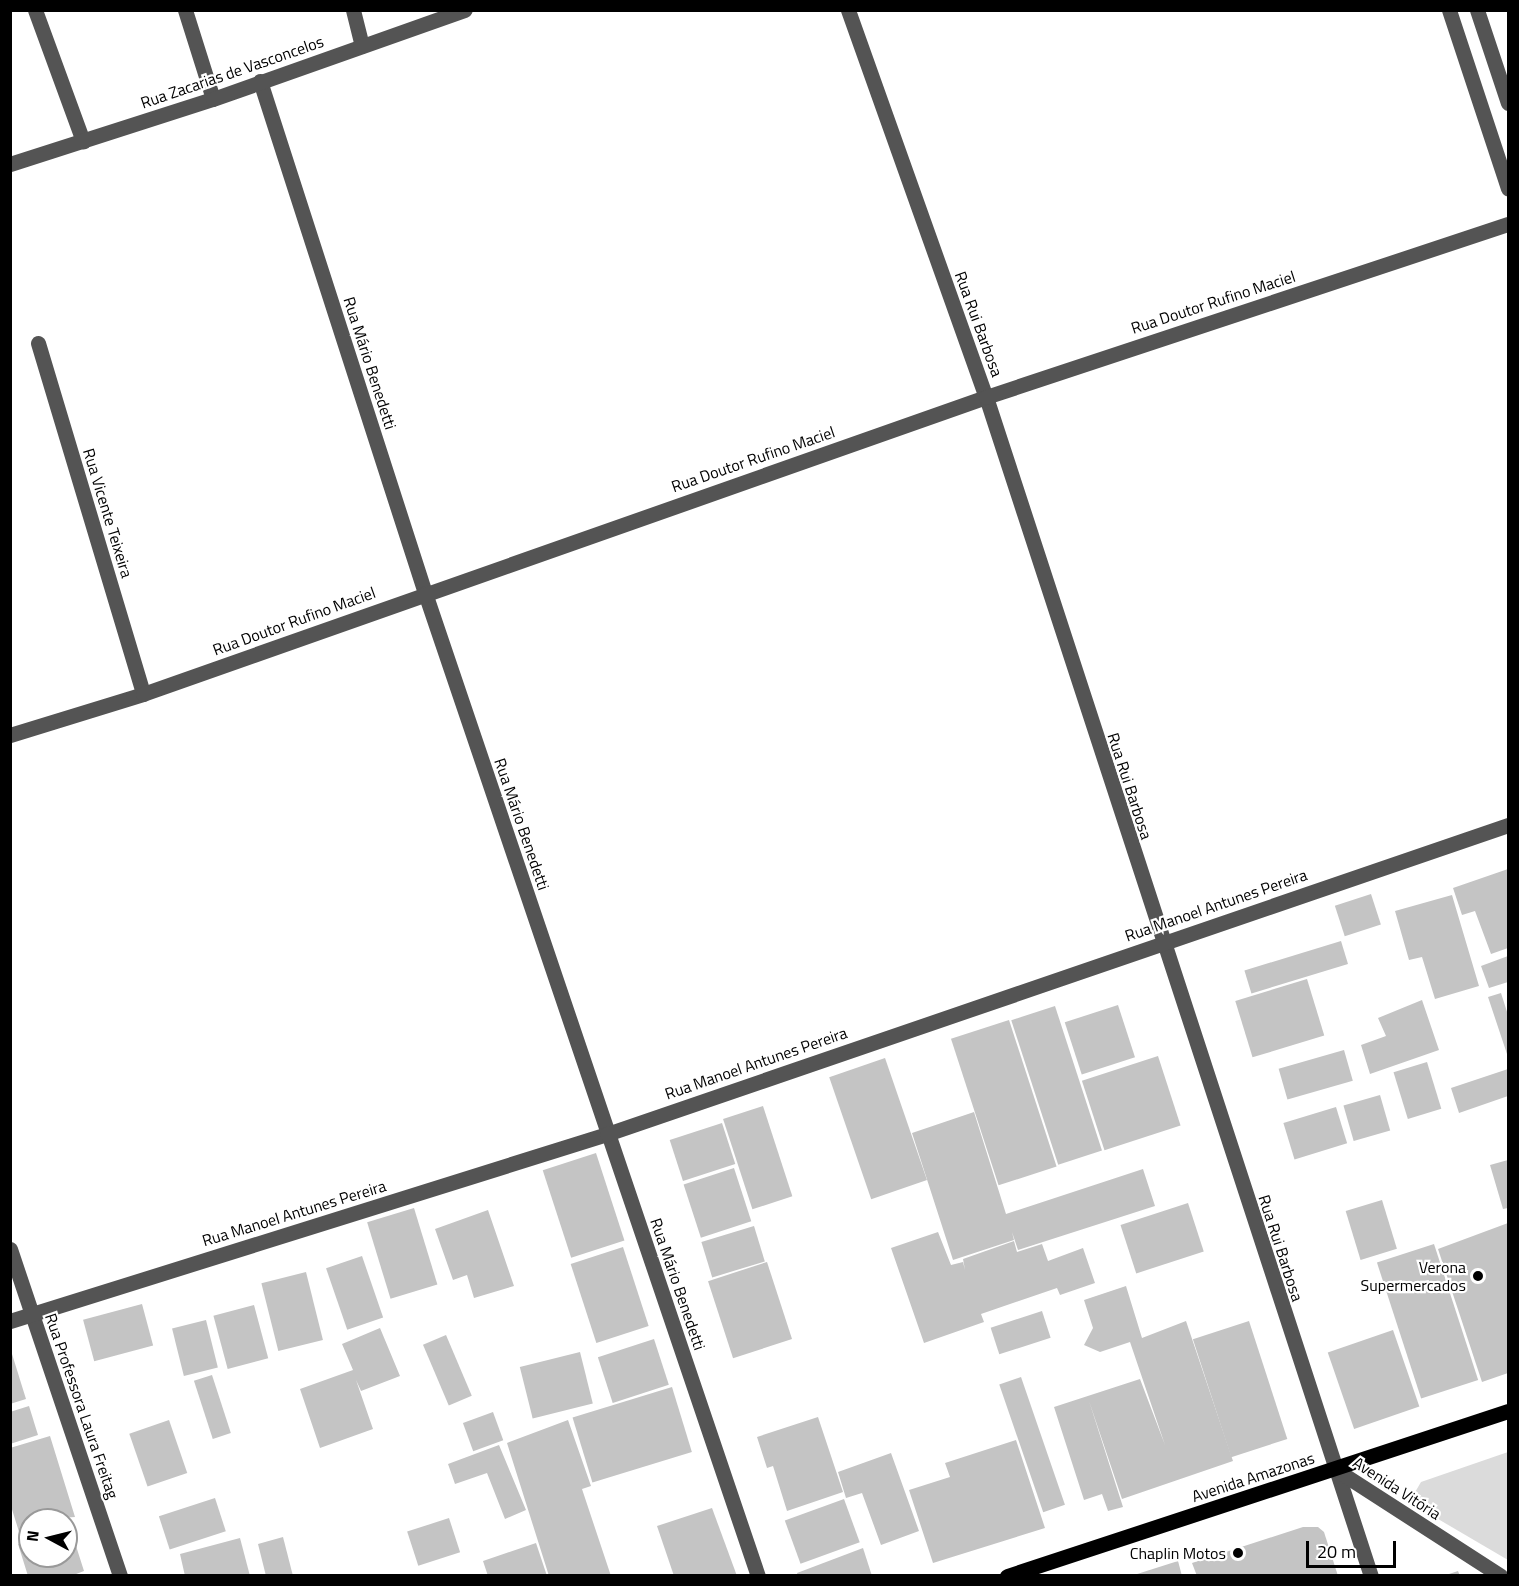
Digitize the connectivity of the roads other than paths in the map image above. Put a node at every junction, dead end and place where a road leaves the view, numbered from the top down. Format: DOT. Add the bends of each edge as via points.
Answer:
graph roads {
  1 [pos="35,10"];
  2 [pos="185,10"];
  3 [pos="353,10"];
  4 [pos="465,10"];
  5 [pos="848,10"];
  6 [pos="1449,10"];
  7 [pos="1478,10"];
  8 [pos="362,46"];
  9 [pos="260,81"];
  10 [pos="213,99"];
  11 [pos="1509,103"];
  12 [pos="83,141"];
  13 [pos="10,164"];
  14 [pos="1509,188"];
  15 [pos="1509,224"];
  16 [pos="38,343"];
  17 [pos="986,397"];
  18 [pos="425,593"];
  19 [pos="143,694"];
  20 [pos="10,735"];
  21 [pos="1509,825"];
  22 [pos="1162,942"];
  23 [pos="607,1134"];
  24 [pos="10,1249"];
  25 [pos="32,1314"];
  26 [pos="10,1321"];
  27 [pos="1509,1411"];
  28 [pos="1335,1469"];
  29 [pos="120,1575"];
  30 [pos="758,1575"];
  31 [pos="1007,1575"];
  32 [pos="1371,1575"];
  33 [pos="1501,1575"];
  1 -- 12 [label="street"];
  2 -- 10 [label="street"];
  3 -- 8 [label="street"];
  4 -- 8 [label="street, Rua Zacarias de Vasconcelos"];
  5 -- 17 [label="street, Rua Rui Barbosa"];
  6 -- 14 [label="street"];
  7 -- 11 [label="street"];
  8 -- 9 [label="street, Rua Zacarias de Vasconcelos"];
  9 -- 10 [label="street, Rua Zacarias de Vasconcelos"];
  9 -- 18 [label="street, Rua Mário Benedetti"];
  10 -- 12 [label="street, Rua Zacarias de Vasconcelos"];
  12 -- 13 [label="street, Rua Zacarias de Vasconcelos"];
  15 -- 17 [label="street, Rua Doutor Rufino Maciel"];
  16 -- 19 [label="street, Rua Vicente Teixeira"];
  17 -- 18 [label="street, Rua Doutor Rufino Maciel"];
  17 -- 22 [label="street, Rua Rui Barbosa"];
  18 -- 19 [label="street, Rua Doutor Rufino Maciel"];
  18 -- 23 [label="street, Rua Mário Benedetti"];
  19 -- 20 [label="street, Rua Doutor Rufino Maciel"];
  21 -- 22 [label="street, Rua Manoel Antunes Pereira"];
  22 -- 23 [label="street, Rua Manoel Antunes Pereira"];
  22 -- 28 [label="street, Rua Rui Barbosa"];
  23 -- 25 [label="street, Rua Manoel Antunes Pereira"];
  23 -- 30 [label="street, Rua Mário Benedetti"];
  24 -- 25 [label="street, Rua Professora Laura Freitag"];
  25 -- 26 [label="street, Rua Manoel Antunes Pereira"];
  25 -- 29 [label="street, Rua Professora Laura Freitag"];
  27 -- 28 [label="main road, Avenida Amazonas"];
  28 -- 31 [label="main road, Avenida Amazonas"];
  28 -- 32 [label="street, Rua Rui Barbosa"];
  28 -- 33 [label="street, Avenida Vitória"];
}
